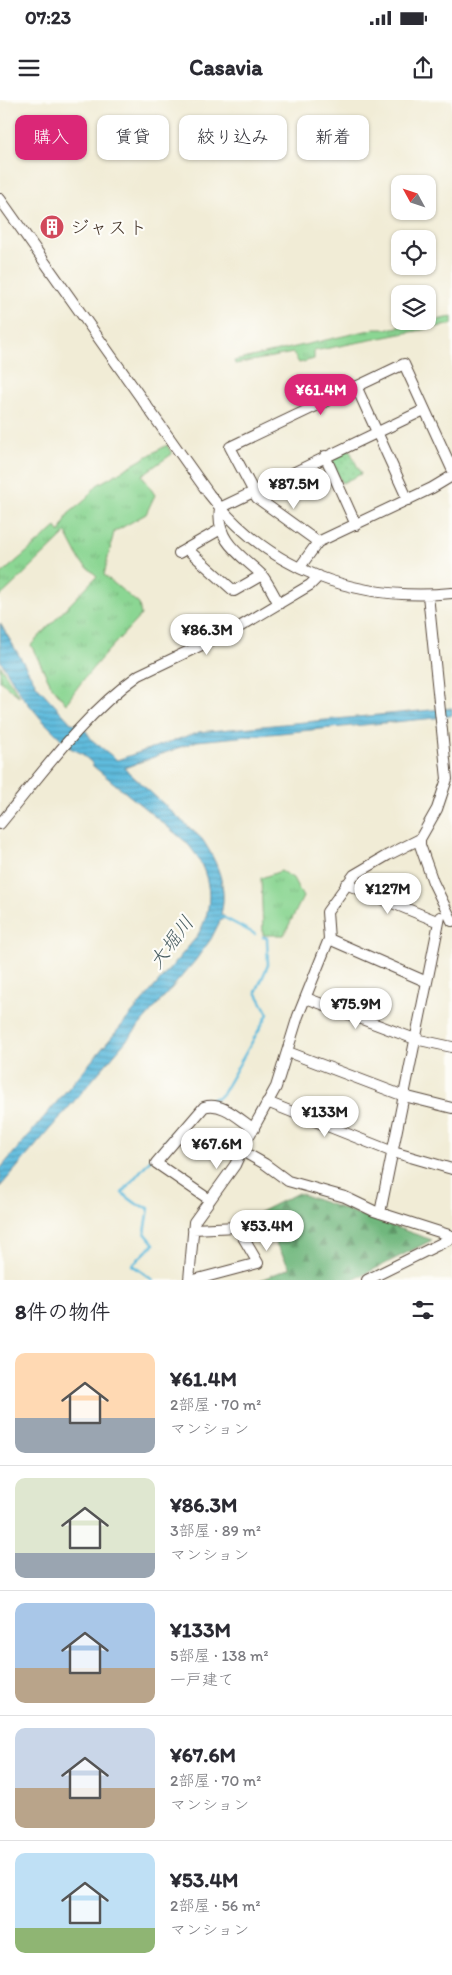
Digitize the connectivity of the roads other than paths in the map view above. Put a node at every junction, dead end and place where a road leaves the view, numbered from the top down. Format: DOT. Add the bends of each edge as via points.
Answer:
graph roads {
  1 [pos="0,199"];
  2 [pos="302,384"];
  3 [pos="356,386"];
  4 [pos="312,407"];
  5 [pos="424,410"];
  6 [pos="377,432"];
  7 [pos="325,456"];
  8 [pos="452,468"];
  9 [pos="452,476"];
  10 [pos="253,492"];
  11 [pos="408,500"];
  12 [pos="220,508"];
  13 [pos="356,525"];
  14 [pos="221,529"];
  15 [pos="318,542"];
  16 [pos="300,567"];
  17 [pos="262,576"];
  18 [pos="319,576"];
  19 [pos="452,593"];
  20 [pos="428,595"];
  21 [pos="279,604"];
  22 [pos="0,824"];
  23 [pos="420,839"];
  24 [pos="346,884"];
  25 [pos="444,906"];
  26 [pos="452,921"];
  27 [pos="439,922"];
  28 [pos="329,939"];
  29 [pos="427,982"];
  30 [pos="306,998"];
  31 [pos="415,1039"];
  32 [pos="452,1047"];
  33 [pos="288,1052"];
  34 [pos="404,1096"];
  35 [pos="267,1102"];
  36 [pos="452,1108"];
  37 [pos="254,1129"];
  38 [pos="242,1151"];
  39 [pos="393,1152"];
  40 [pos="452,1169"];
  41 [pos="210,1200"];
  42 [pos="380,1213"];
  43 [pos="194,1229"];
  44 [pos="452,1237"];
  45 [pos="189,1280"];
  46 [pos="194,1280"];
  47 [pos="367,1280"];
  1 -- 12 [label="street"];
  2 -- 4 [label="street"];
  3 -- 4 [label="street"];
  3 -- 5 [label="street" via="404,364"];
  3 -- 6 [label="street"];
  4 -- 10 [label="street" via="230,447"];
  5 -- 6 [label="street"];
  5 -- 8 [label="street"];
  6 -- 7 [label="street"];
  6 -- 11 [label="street"];
  7 -- 10 [label="street"];
  7 -- 13 [label="street"];
  9 -- 11 [label="street"];
  10 -- 12 [label="street"];
  10 -- 15 [label="street" via="256,498"];
  11 -- 13 [label="street"];
  12 -- 14 [label="street"];
  12 -- 16 [label="street" via="264,547"];
  13 -- 15 [label="street"];
  14 -- 17 [label="street" via="237,554"];
  14 -- 17 [label="street" via="183,551 234,591"];
  15 -- 16 [label="street"];
  16 -- 18 [label="street"];
  17 -- 21 [label="street"];
  18 -- 20 [label="street" via="361,590"];
  18 -- 21 [label="street"];
  19 -- 20 [label="street"];
  20 -- 23 [label="street" via="447,779"];
  21 -- 22 [label="street" via="241,626 138,675 82,726"];
  23 -- 24 [label="street" via="354,875"];
  23 -- 25 [label="street" via="421,853"];
  24 -- 27 [label="street"];
  24 -- 28 [label="street" via="327,912"];
  25 -- 26 [label="street"];
  25 -- 27 [label="street"];
  27 -- 29 [label="street"];
  28 -- 29 [label="street"];
  28 -- 30 [label="street"];
  29 -- 31 [label="street"];
  30 -- 31 [label="street"];
  30 -- 33 [label="street"];
  31 -- 32 [label="street"];
  31 -- 34 [label="street"];
  33 -- 34 [label="street"];
  33 -- 35 [label="street"];
  34 -- 36 [label="street"];
  34 -- 39 [label="street"];
  35 -- 37 [label="street"];
  35 -- 39 [label="street"];
  37 -- 38 [label="street"];
  37 -- 41 [label="street" via="221,1106 212,1104 204,1107 156,1163"];
  38 -- 41 [label="street"];
  38 -- 42 [label="street" via="288,1181 345,1197"];
  39 -- 40 [label="street"];
  39 -- 42 [label="street"];
  41 -- 43 [label="street" via="197,1216"];
  42 -- 44 [label="street"];
  43 -- 45 [label="street"];
  43 -- 46 [label="street" via="237,1227 258,1263"];
  44 -- 47 [label="street"];
}
